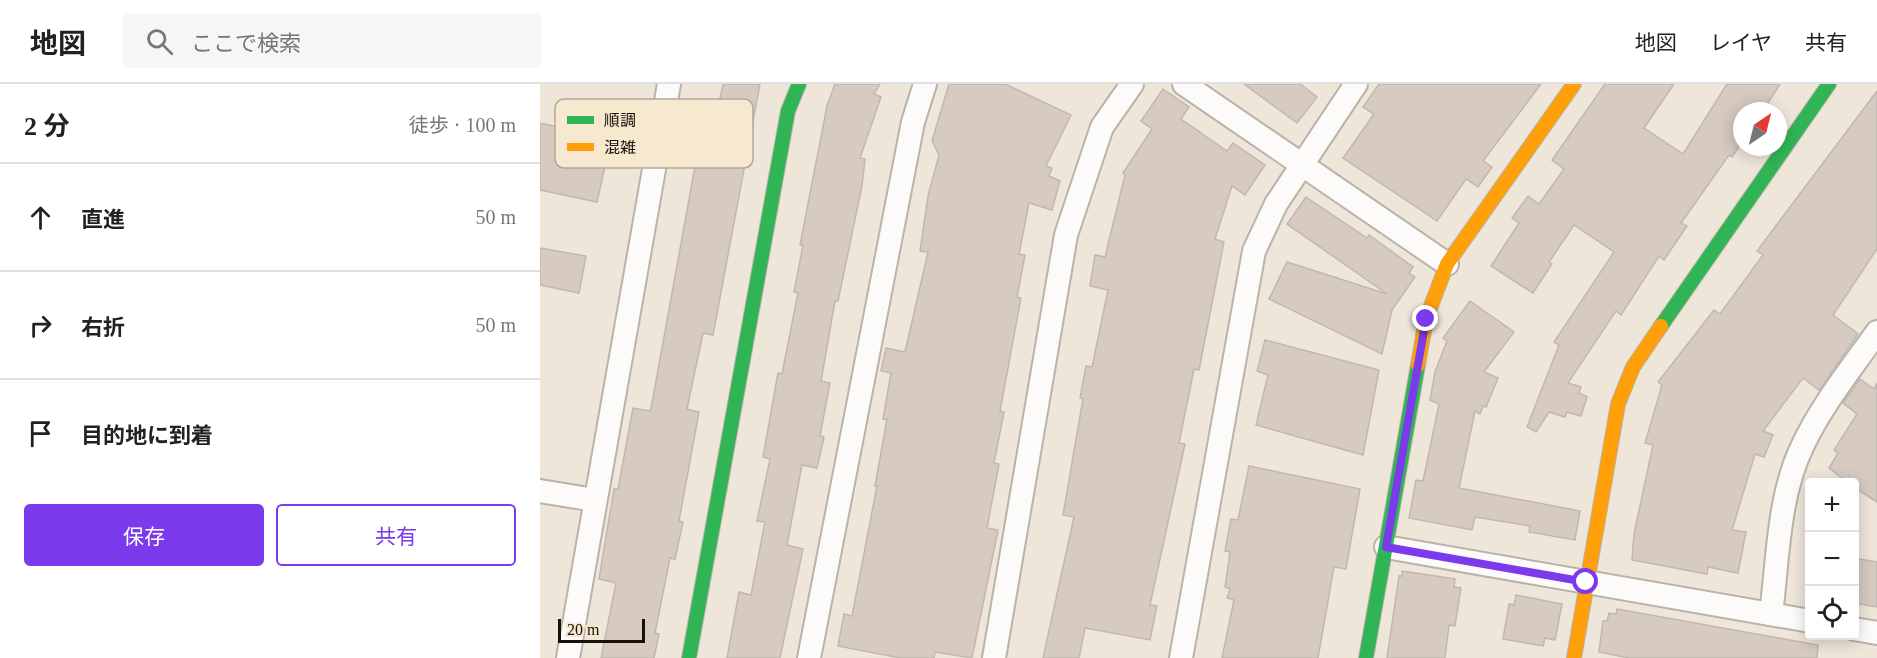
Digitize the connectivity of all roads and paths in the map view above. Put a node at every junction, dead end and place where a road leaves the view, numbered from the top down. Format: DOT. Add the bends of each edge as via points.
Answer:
graph roads {
  1 [pos="669,84"];
  2 [pos="799,84"];
  3 [pos="925,84"];
  4 [pos="1132,84"];
  5 [pos="1184,84"];
  6 [pos="1356,84"];
  7 [pos="1574,84"];
  8 [pos="1829,84"];
  9 [pos="666,99"];
  10 [pos="1300,166"];
  11 [pos="654,168"];
  12 [pos="1447,264"];
  13 [pos="1877,332"];
  14 [pos="540,491"];
  15 [pos="595,500"];
  16 [pos="1386,547"];
  17 [pos="1586,582"];
  18 [pos="1771,614"];
  19 [pos="1805,620"];
  20 [pos="1859,630"];
  21 [pos="1877,633"];
  22 [pos="568,658"];
  23 [pos="689,658"];
  24 [pos="809,658"];
  25 [pos="994,658"];
  26 [pos="1181,658"];
  27 [pos="1366,658"];
  28 [pos="1574,658"];
  1 -- 9 [label="street"];
  2 -- 23 [label="street" via="788,111"];
  3 -- 24 [label="street" via="913,122"];
  4 -- 25 [label="street" via="1102,127 1066,234"];
  5 -- 10 [label="street"];
  6 -- 10 [label="street"];
  7 -- 12 [label="street"];
  8 -- 17 [label="street" via="1633,367 1618,404"];
  10 -- 12 [label="street"];
  10 -- 26 [label="street" via="1276,204 1254,251"];
  11 -- 15 [label="street"];
  12 -- 16 [label="street" via="1426,319"];
  13 -- 18 [label="street" via="1820,413 1801,448 1785,507"];
  14 -- 15 [label="street"];
  15 -- 22 [label="street"];
  16 -- 17 [label="street"];
  16 -- 27 [label="street"];
  17 -- 18 [label="street"];
  17 -- 28 [label="street"];
  18 -- 19 [label="street"];
  20 -- 21 [label="street"];
}
